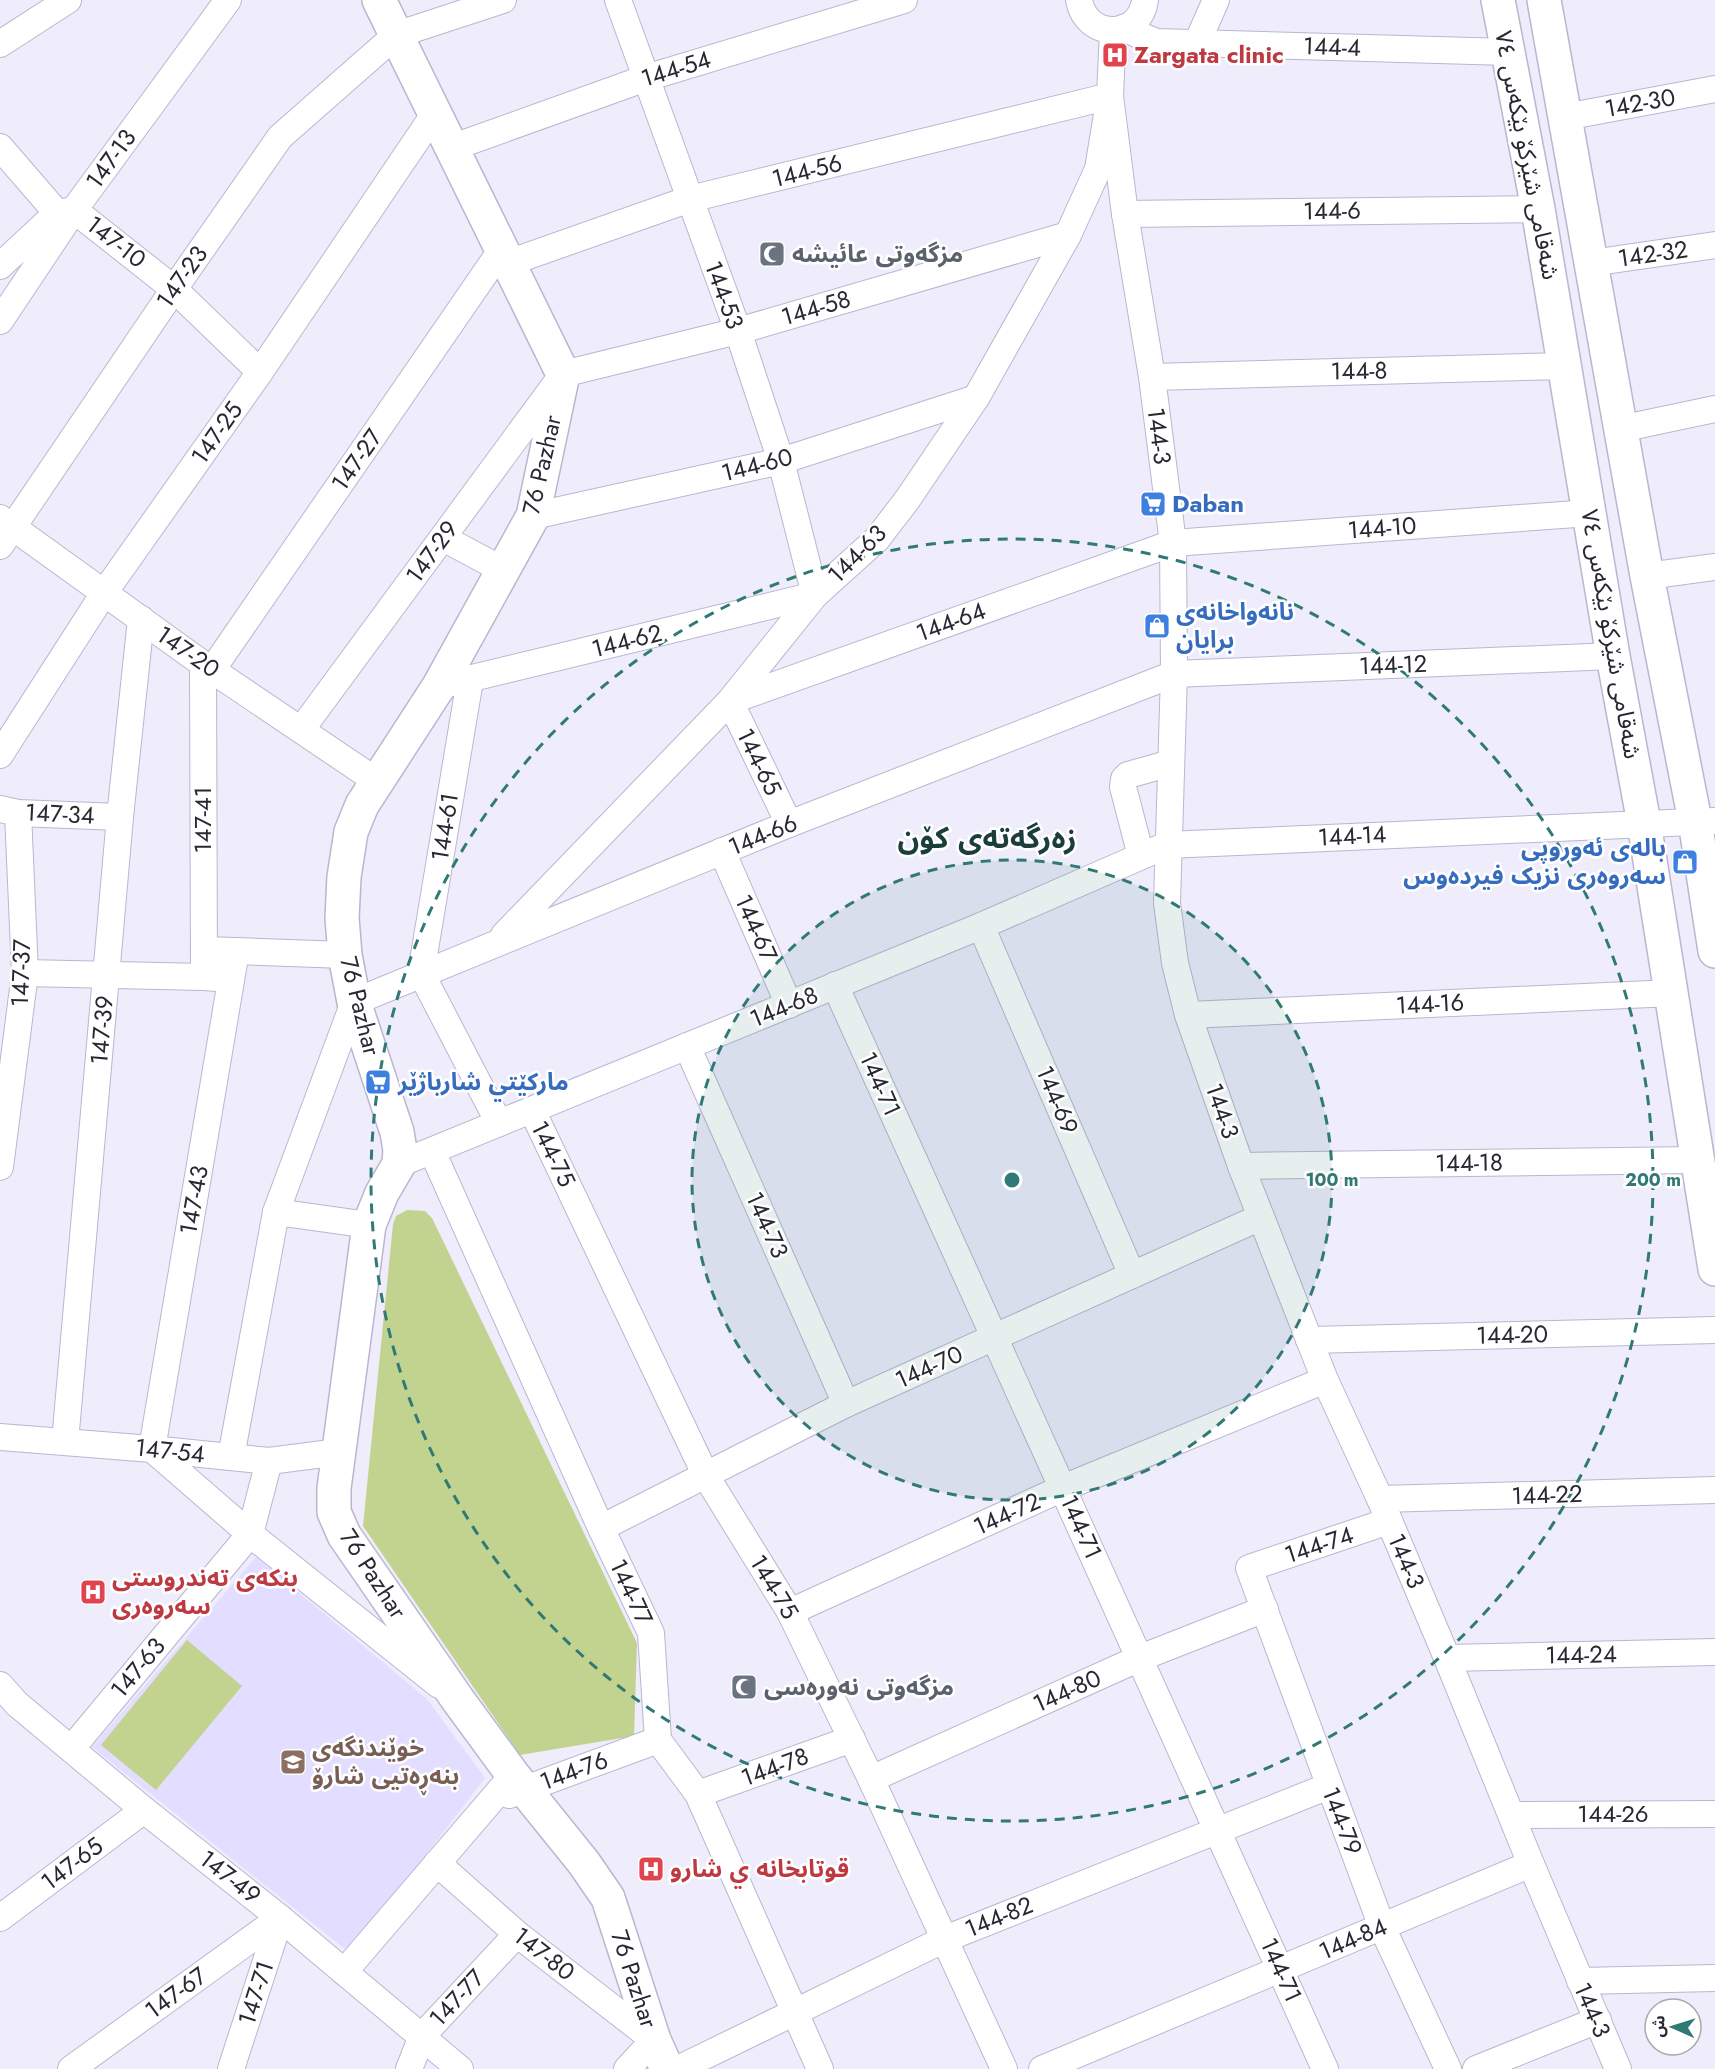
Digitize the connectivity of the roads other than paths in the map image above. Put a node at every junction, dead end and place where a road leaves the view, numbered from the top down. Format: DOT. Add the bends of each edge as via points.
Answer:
graph roads {
  1 [pos="68,0"];
  2 [pos="228,0"];
  3 [pos="379,0"];
  4 [pos="503,0"];
  5 [pos="618,0"];
  6 [pos="904,0"];
  7 [pos="1145,0"];
  8 [pos="1216,0"];
  9 [pos="1498,0"];
  10 [pos="1544,0"];
  11 [pos="1094,15"];
  12 [pos="396,35"];
  13 [pos="1197,43"];
  14 [pos="0,44"];
  15 [pos="1508,52"];
  16 [pos="646,78"];
  17 [pos="1715,89"];
  18 [pos="1110,91"];
  19 [pos="435,113"];
  20 [pos="1565,117"];
  21 [pos="0,147"];
  22 [pos="452,148"];
  23 [pos="690,199"];
  24 [pos="1538,209"];
  25 [pos="66,211"];
  26 [pos="1125,214"];
  27 [pos="1068,235"];
  28 [pos="1715,245"];
  29 [pos="505,256"];
  30 [pos="1591,263"];
  31 [pos="0,266"];
  32 [pos="174,289"];
  33 [pos="0,321"];
  34 [pos="738,331"];
  35 [pos="1566,366"];
  36 [pos="260,372"];
  37 [pos="563,374"];
  38 [pos="1152,377"];
  39 [pos="976,398"];
  40 [pos="1715,409"];
  41 [pos="1620,429"];
  42 [pos="781,461"];
  43 [pos="1590,513"];
  44 [pos="533,516"];
  45 [pos="4,531"];
  46 [pos="443,537"];
  47 [pos="1173,543"];
  48 [pos="1715,567"];
  49 [pos="503,570"];
  50 [pos="1647,576"];
  51 [pos="104,593"];
  52 [pos="815,594"];
  53 [pos="141,619"];
  54 [pos="1613,656"];
  55 [pos="207,667"];
  56 [pos="1174,674"];
  57 [pos="470,680"];
  58 [pos="438,686"];
  59 [pos="729,701"];
  60 [pos="301,730"];
  61 [pos="0,754"];
  62 [pos="1171,763"];
  63 [pos="378,782"];
  64 [pos="9,811"];
  65 [pos="120,817"];
  66 [pos="1705,821"];
  67 [pos="1644,823"];
  68 [pos="789,824"];
  69 [pos="1167,845"];
  70 [pos="722,852"];
  71 [pos="1141,856"];
  72 [pos="981,926"];
  73 [pos="497,942"];
  74 [pos="1715,951"];
  75 [pos="345,955"];
  76 [pos="219,964"];
  77 [pos="25,973"];
  78 [pos="421,973"];
  79 [pos="107,976"];
  80 [pos="835,985"];
  81 [pos="1672,993"];
  82 [pos="354,1002"];
  83 [pos="789,1005"];
  84 [pos="1188,1015"];
  85 [pos="687,1046"];
  86 [pos="532,1110"];
  87 [pos="499,1123"];
  88 [pos="432,1151"];
  89 [pos="1697,1160"];
  90 [pos="399,1164"];
  91 [pos="1241,1166"];
  92 [pos="0,1167"];
  93 [pos="276,1212"];
  94 [pos="1261,1217"];
  95 [pos="369,1225"];
  96 [pos="1715,1269"];
  97 [pos="1132,1275"];
  98 [pos="1715,1330"];
  99 [pos="995,1337"];
  100 [pos="1310,1340"];
  101 [pos="1325,1380"];
  102 [pos="846,1404"];
  103 [pos="0,1437"];
  104 [pos="65,1442"];
  105 [pos="152,1449"];
  106 [pos="339,1452"];
  107 [pos="231,1457"];
  108 [pos="269,1461"];
  109 [pos="706,1476"];
  110 [pos="1063,1488"];
  111 [pos="1715,1490"];
  112 [pos="1384,1510"];
  113 [pos="602,1528"];
  114 [pos="250,1534"];
  115 [pos="1249,1568"];
  116 [pos="1265,1609"];
  117 [pos="790,1612"];
  118 [pos="1715,1653"];
  119 [pos="1140,1658"];
  120 [pos="1447,1658"];
  121 [pos="0,1685"];
  122 [pos="458,1700"];
  123 [pos="8,1710"];
  124 [pos="852,1739"];
  125 [pos="658,1740"];
  126 [pos="72,1748"];
  127 [pos="871,1779"];
  128 [pos="518,1782"];
  129 [pos="1329,1786"];
  130 [pos="698,1794"];
  131 [pos="144,1810"];
  132 [pos="1715,1814"];
  133 [pos="1512,1815"];
  134 [pos="1218,1830"];
  135 [pos="437,1863"];
  136 [pos="1531,1864"];
  137 [pos="0,1918"];
  138 [pos="280,1918"];
  139 [pos="1382,1927"];
  140 [pos="517,1934"];
  141 [pos="945,1939"];
  142 [pos="1280,1970"];
  143 [pos="344,1972"];
  144 [pos="1715,1978"];
  145 [pos="1580,1982"];
  146 [pos="793,2012"];
  147 [pos="1598,2020"];
  148 [pos="422,2036"];
  149 [pos="661,2054"];
  150 [pos="71,2069"];
  151 [pos="231,2069"];
  152 [pos="409,2069"];
  153 [pos="460,2069"];
  154 [pos="627,2069"];
  155 [pos="678,2069"];
  156 [pos="819,2069"];
  157 [pos="1004,2069"];
  158 [pos="1042,2069"];
  159 [pos="1325,2069"];
  160 [pos="1448,2069"];
  161 [pos="1476,2069"];
  162 [pos="1618,2069"];
  1 -- 14 [label="street"];
  2 -- 25 [label="street, 147-13"];
  3 -- 12 [label="street"];
  4 -- 12 [label="street"];
  5 -- 16 [label="street, 144-53"];
  6 -- 16 [label="street, 144-54"];
  7 -- 11 [label="street" via="1139,16"];
  8 -- 13 [label="street"];
  9 -- 15 [label="street, شەقامی شێرکۆ بێکەس ٧٤"];
  10 -- 20 [label="street, شەقامی شێرکۆ بێکەس ٧٤"];
  11 -- 13 [label="street, 144-4" via="1156,42"];
  11 -- 18 [label="street, 144-3"];
  12 -- 19 [label="street"];
  12 -- 32 [label="street, 147-23" via="280,137"];
  13 -- 15 [label="street, 144-4"];
  15 -- 24 [label="street, شەقامی شێرکۆ بێکەس ٧٤"];
  16 -- 22 [label="street, 144-54"];
  16 -- 23 [label="street, 144-53"];
  17 -- 20 [label="street, 142-30"];
  18 -- 23 [label="street, 144-56"];
  18 -- 26 [label="street, 144-3"];
  18 -- 27 [label="street, 144-63" via="1098,169"];
  19 -- 22 [label="street"];
  19 -- 36 [label="street, 147-25"];
  20 -- 30 [label="street, شەقامی شێرکۆ بێکەس ٧٤"];
  21 -- 25 [label="street, 147-10"];
  22 -- 29 [label="street"];
  23 -- 29 [label="street, 144-56"];
  23 -- 34 [label="street, 144-53"];
  24 -- 26 [label="street, 144-6"];
  24 -- 35 [label="street, شەقامی شێرکۆ بێکەس ٧٤"];
  25 -- 31 [label="street"];
  25 -- 32 [label="street, 147-10"];
  25 -- 33 [label="street, 147-13"];
  26 -- 38 [label="street, 144-3"];
  27 -- 34 [label="street, 144-58"];
  27 -- 39 [label="street, 144-63"];
  28 -- 30 [label="street, 142-32"];
  29 -- 37 [label="street"];
  29 -- 55 [label="street, 147-27"];
  30 -- 41 [label="street, شەقامی شێرکۆ بێکەس ٧٤"];
  32 -- 36 [label="street, 147-10"];
  32 -- 45 [label="street, 147-23"];
  34 -- 37 [label="street, 144-58"];
  34 -- 42 [label="street, 144-53"];
  35 -- 38 [label="street, 144-8"];
  35 -- 43 [label="street, شەقامی شێرکۆ بێکەس ٧٤"];
  36 -- 51 [label="street, 147-25"];
  37 -- 44 [label="street, 76 Pazhar"];
  37 -- 46 [label="street, 147-29"];
  38 -- 47 [label="street, 144-3"];
  39 -- 42 [label="street, 144-60"];
  39 -- 52 [label="street, 144-63" via="877,539"];
  40 -- 41 [label="street"];
  41 -- 50 [label="street, شەقامی شێرکۆ بێکەس ٧٤"];
  42 -- 44 [label="street, 144-60"];
  42 -- 52 [label="street, 144-53"];
  43 -- 47 [label="street, 144-10"];
  43 -- 54 [label="street, شەقامی شێرکۆ بێکەس ٧٤"];
  44 -- 49 [label="street, 76 Pazhar"];
  45 -- 51 [label="street, 147-20"];
  46 -- 49 [label="street"];
  46 -- 60 [label="street, 147-29"];
  47 -- 56 [label="street, 144-3"];
  47 -- 59 [label="street, 144-64"];
  48 -- 50 [label="street"];
  49 -- 58 [label="street, 76 Pazhar"];
  50 -- 66 [label="street, شەقامی شێرکۆ بێکەس ٧٤"];
  51 -- 53 [label="street, 147-20"];
  51 -- 61 [label="street, 147-25"];
  52 -- 57 [label="street, 144-62"];
  52 -- 59 [label="street, 144-63"];
  53 -- 55 [label="street, 147-20"];
  53 -- 65 [label="street, 147-39"];
  54 -- 56 [label="street, 144-12"];
  54 -- 67 [label="street, شەقامی شێرکۆ بێکەس ٧٤"];
  55 -- 60 [label="street, 147-20"];
  55 -- 76 [label="street, 147-41"];
  56 -- 62 [label="street, 144-3"];
  56 -- 68 [label="street, 144-66"];
  57 -- 58 [label="street, 144-62"];
  57 -- 78 [label="street, 144-61"];
  58 -- 63 [label="street, 76 Pazhar"];
  59 -- 68 [label="street, 144-65"];
  59 -- 73 [label="street, 144-63"];
  60 -- 63 [label="street, 147-20"];
  62 -- 69 [label="street, 144-3"];
  62 -- 71 [label="street" via="1124,779"];
  63 -- 75 [label="street, 76 Pazhar" via="362,805 351,832 344,877"];
  64 -- 65 [label="street, 147-34"];
  64 -- 77 [label="street, 147-37"];
  65 -- 79 [label="street, 147-39"];
  66 -- 67 [label="street, 144-14"];
  66 -- 74 [label="street, شەقامی شێرکۆ بێکەس ٧٤"];
  67 -- 69 [label="street, 144-14"];
  67 -- 81 [label="street, شەقامی شێرکۆ بێکەس ٧٤"];
  68 -- 70 [label="street, 144-66"];
  69 -- 71 [label="street, 144-68"];
  69 -- 84 [label="street, 144-3" via="1167,903 1175,963"];
  70 -- 73 [label="street, 144-66"];
  70 -- 83 [label="street, 144-67"];
  71 -- 72 [label="street, 144-68"];
  72 -- 80 [label="street, 144-68"];
  72 -- 97 [label="street, 144-69"];
  73 -- 78 [label="street, 144-66"];
  75 -- 76 [label="street"];
  75 -- 82 [label="street, 76 Pazhar"];
  76 -- 79 [label="street"];
  76 -- 105 [label="street, 147-43"];
  77 -- 79 [label="street"];
  77 -- 92 [label="street, 147-37"];
  78 -- 82 [label="street, 144-66"];
  78 -- 87 [label="street"];
  79 -- 104 [label="street, 147-39"];
  80 -- 83 [label="street, 144-68"];
  80 -- 99 [label="street, 144-71"];
  81 -- 84 [label="street, 144-16"];
  81 -- 89 [label="street, شەقامی شێرکۆ بێکەس ٧٤"];
  82 -- 90 [label="street, 76 Pazhar" via="397,1132"];
  82 -- 93 [label="street"];
  83 -- 85 [label="street, 144-68"];
  84 -- 91 [label="street, 144-3"];
  85 -- 86 [label="street, 144-68"];
  85 -- 102 [label="street, 144-73"];
  86 -- 87 [label="street, 144-68"];
  86 -- 109 [label="street, 144-75"];
  87 -- 88 [label="street, 144-68"];
  88 -- 90 [label="street, 144-68"];
  88 -- 113 [label="street, 144-77"];
  89 -- 91 [label="street, 144-18"];
  89 -- 96 [label="street, شەقامی شێرکۆ بێکەس ٧٤"];
  90 -- 95 [label="street, 76 Pazhar"];
  91 -- 94 [label="street, 144-3"];
  93 -- 95 [label="street"];
  93 -- 107 [label="street"];
  94 -- 97 [label="street, 144-70"];
  94 -- 100 [label="street, 144-3"];
  95 -- 106 [label="street, 76 Pazhar"];
  97 -- 99 [label="street, 144-70"];
  98 -- 100 [label="street, 144-20"];
  99 -- 102 [label="street, 144-70"];
  99 -- 110 [label="street, 144-71"];
  100 -- 101 [label="street, 144-3"];
  101 -- 110 [label="street, 144-72"];
  101 -- 112 [label="street, 144-3"];
  102 -- 109 [label="street, 144-70"];
  103 -- 104 [label="street, 147-54"];
  104 -- 105 [label="street, 147-54"];
  105 -- 107 [label="street, 147-54"];
  105 -- 114 [label="street"];
  106 -- 108 [label="street, 147-54"];
  106 -- 122 [label="street, 76 Pazhar" via="333,1502 344,1535"];
  107 -- 108 [label="street, 147-54"];
  108 -- 114 [label="street"];
  109 -- 113 [label="street, 144-70"];
  109 -- 117 [label="street, 144-75"];
  110 -- 117 [label="street, 144-72"];
  110 -- 119 [label="street, 144-71"];
  111 -- 112 [label="street, 144-22"];
  112 -- 115 [label="street, 144-74"];
  112 -- 120 [label="street, 144-3"];
  113 -- 125 [label="street, 144-77" via="651,1633"];
  114 -- 122 [label="street"];
  114 -- 126 [label="street, 147-63"];
  115 -- 116 [label="street, 144-79"];
  116 -- 119 [label="street, 144-80"];
  116 -- 129 [label="street, 144-79"];
  117 -- 124 [label="street, 144-75"];
  118 -- 120 [label="street, 144-24"];
  119 -- 127 [label="street, 144-80"];
  119 -- 134 [label="street, 144-71"];
  120 -- 133 [label="street, 144-3"];
  121 -- 123 [label="street, 147-49"];
  122 -- 128 [label="street, 76 Pazhar"];
  123 -- 126 [label="street, 147-49"];
  124 -- 127 [label="street, 144-75"];
  124 -- 130 [label="street, 144-78"];
  125 -- 128 [label="street, 144-76"];
  125 -- 130 [label="street"];
  126 -- 131 [label="street, 147-49"];
  127 -- 141 [label="street, 144-75"];
  128 -- 135 [label="street" via="490,1801"];
  128 -- 149 [label="street, 76 Pazhar" via="608,1898"];
  129 -- 134 [label="street, 144-82"];
  129 -- 139 [label="street, 144-79"];
  130 -- 146 [label="street"];
  131 -- 137 [label="street, 147-65"];
  131 -- 138 [label="street, 147-49"];
  132 -- 133 [label="street, 144-26"];
  133 -- 136 [label="street, 144-3"];
  134 -- 141 [label="street, 144-82"];
  134 -- 142 [label="street, 144-71"];
  135 -- 140 [label="street, 147-80"];
  135 -- 143 [label="street"];
  136 -- 139 [label="street, 144-84"];
  136 -- 145 [label="street, 144-3"];
  138 -- 143 [label="street, 147-49"];
  138 -- 150 [label="street, 147-67"];
  138 -- 151 [label="street, 147-71"];
  139 -- 142 [label="street, 144-84"];
  139 -- 160 [label="street, 144-79"];
  140 -- 148 [label="street, 147-77"];
  140 -- 149 [label="street, 147-80"];
  141 -- 146 [label="street, 144-82"];
  141 -- 157 [label="street, 144-75"];
  142 -- 158 [label="street, 144-84"];
  142 -- 159 [label="street, 144-71"];
  143 -- 148 [label="street, 147-49"];
  144 -- 145 [label="street"];
  145 -- 147 [label="street, 144-3"];
  146 -- 155 [label="street, 144-82"];
  146 -- 156 [label="street"];
  147 -- 161 [label="street"];
  147 -- 162 [label="street, 144-3"];
  148 -- 152 [label="street, 147-77"];
  148 -- 153 [label="street, 147-49"];
  149 -- 154 [label="street"];
}
